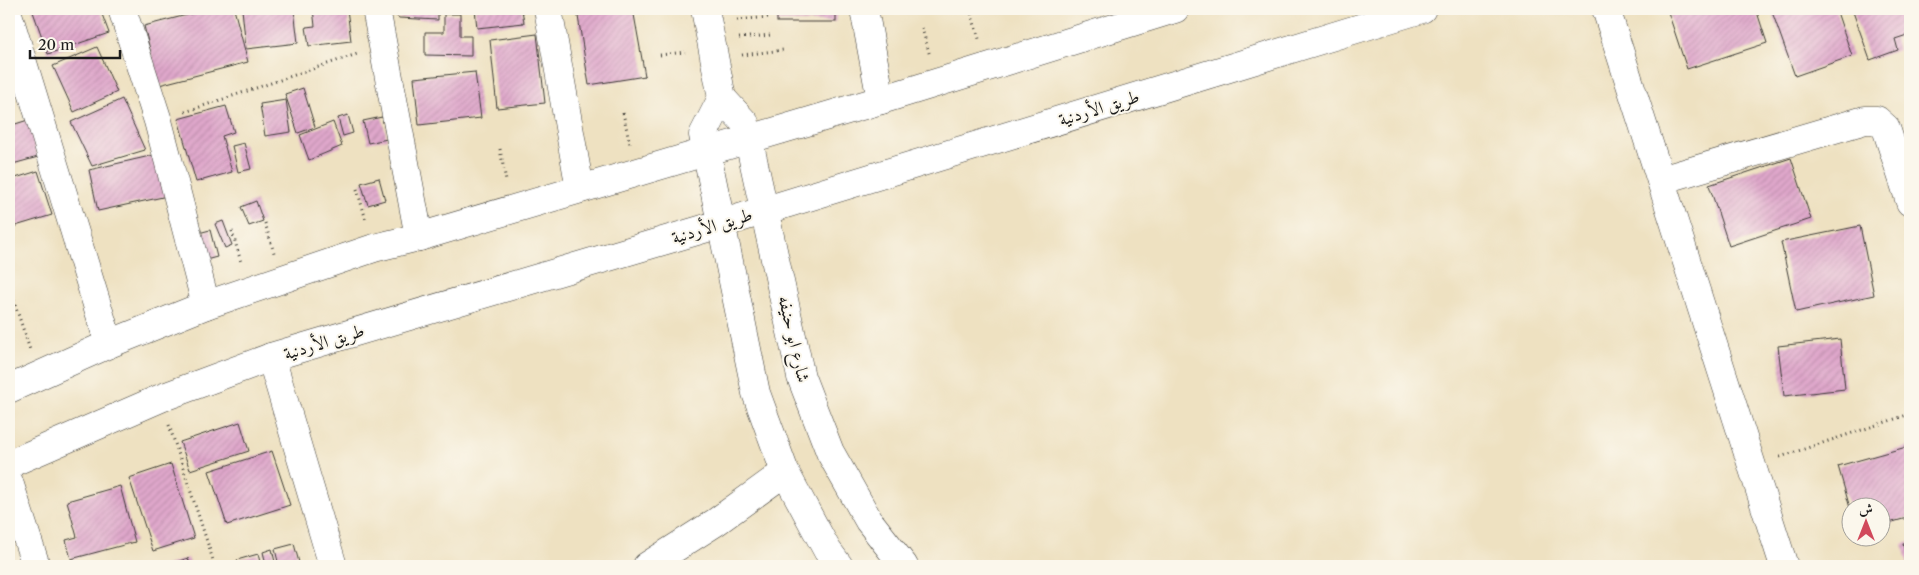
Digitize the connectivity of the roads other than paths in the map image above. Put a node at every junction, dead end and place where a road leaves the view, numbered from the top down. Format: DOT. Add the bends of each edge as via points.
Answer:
graph roads {
  1 [pos="122,9"];
  2 [pos="376,9"];
  3 [pos="548,9"];
  4 [pos="705,9"];
  5 [pos="864,9"];
  6 [pos="1175,9"];
  7 [pos="1422,9"];
  8 [pos="1606,9"];
  9 [pos="9,17"];
  10 [pos="722,98"];
  11 [pos="881,100"];
  12 [pos="749,139"];
  13 [pos="706,152"];
  14 [pos="1905,166"];
  15 [pos="1661,180"];
  16 [pos="580,189"];
  17 [pos="1910,202"];
  18 [pos="765,210"];
  19 [pos="722,224"];
  20 [pos="419,237"];
  21 [pos="206,305"];
  22 [pos="108,344"];
  23 [pos="271,357"];
  24 [pos="9,389"];
  25 [pos="9,464"];
  26 [pos="785,472"];
  27 [pos="9,482"];
  28 [pos="36,566"];
  29 [pos="333,566"];
  30 [pos="646,566"];
  31 [pos="839,566"];
  32 [pos="904,566"];
  33 [pos="1784,566"];
  1 -- 21 [label="street" via="158,122"];
  2 -- 20 [label="street"];
  3 -- 16 [label="street"];
  4 -- 10 [label="street, شارع ابو حنيفه"];
  5 -- 11 [label="street"];
  6 -- 11 [label="street"];
  7 -- 18 [label="street, طريق الأردنية"];
  8 -- 15 [label="street"];
  9 -- 22 [label="street"];
  10 -- 12 [label="street, شارع ابو حنيفه" via="745,123"];
  10 -- 13 [label="street" via="704,135"];
  11 -- 12 [label="street"];
  12 -- 13 [label="street"];
  12 -- 18 [label="street, شارع ابو حنيفه"];
  13 -- 16 [label="street"];
  13 -- 19 [label="street"];
  14 -- 15 [label="street" via="1886,128 1876,120 1864,120"];
  14 -- 17 [label="street"];
  15 -- 33 [label="street"];
  16 -- 20 [label="street"];
  18 -- 19 [label="street, طريق الأردنية"];
  18 -- 32 [label="street, شارع ابو حنيفه" via="801,377 808,396 830,452 859,504"];
  19 -- 23 [label="street, طريق الأردنية"];
  19 -- 26 [label="street" via="756,393"];
  20 -- 21 [label="street" via="374,248"];
  21 -- 22 [label="street"];
  22 -- 24 [label="street"];
  23 -- 25 [label="street, طريق الأردنية" via="161,398"];
  23 -- 29 [label="street"];
  26 -- 30 [label="street" via="716,522"];
  26 -- 31 [label="street"];
  27 -- 28 [label="street"];
}
